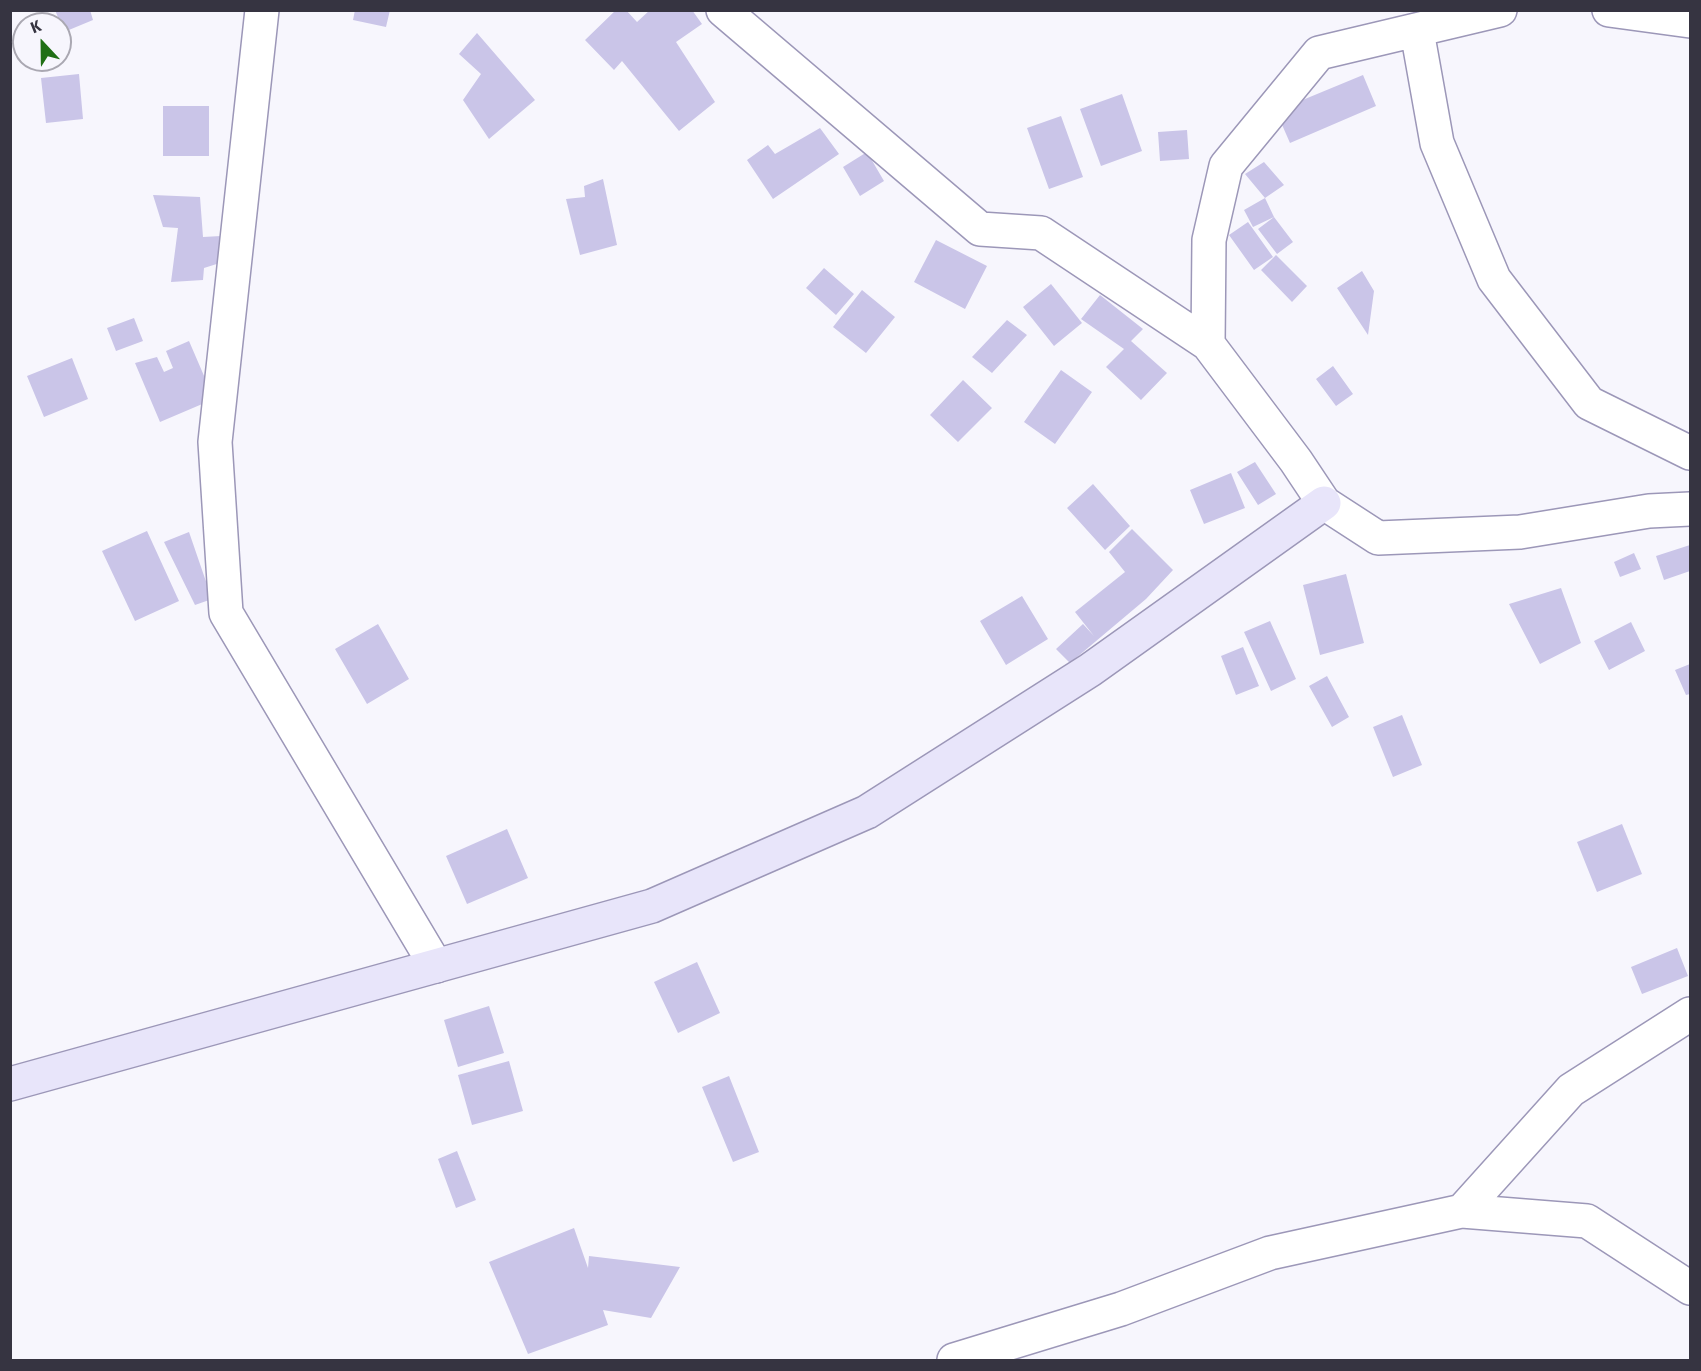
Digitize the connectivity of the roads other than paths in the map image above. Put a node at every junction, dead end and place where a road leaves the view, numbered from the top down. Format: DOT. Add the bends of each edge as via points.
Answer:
graph roads {
  1 [pos="262,10"];
  2 [pos="723,10"];
  3 [pos="1500,10"];
  4 [pos="1609,10"];
  5 [pos="1690,21"];
  6 [pos="1416,31"];
  7 [pos="1208,344"];
  8 [pos="1690,453"];
  9 [pos="1324,503"];
  10 [pos="1690,509"];
  11 [pos="436,966"];
  12 [pos="1690,1014"];
  13 [pos="10,1084"];
  14 [pos="1462,1211"];
  15 [pos="1690,1288"];
  16 [pos="954,1360"];
  1 -- 11 [label="street" via="215,441 226,613"];
  2 -- 7 [label="street" via="980,229 1041,233"];
  3 -- 6 [label="street"];
  4 -- 5 [label="street"];
  6 -- 7 [label="street" via="1319,53 1226,166 1209,240"];
  6 -- 8 [label="street" via="1437,143 1494,279 1589,403"];
  7 -- 9 [label="street"];
  9 -- 10 [label="street" via="1378,538 1520,532 1650,511"];
  9 -- 11 [label="street" via="1090,670 867,812 652,906"];
  11 -- 13 [label="street"];
  12 -- 14 [label="street" via="1571,1090"];
  14 -- 15 [label="street" via="1587,1221"];
  14 -- 16 [label="street" via="1270,1253 1121,1309"];
}
